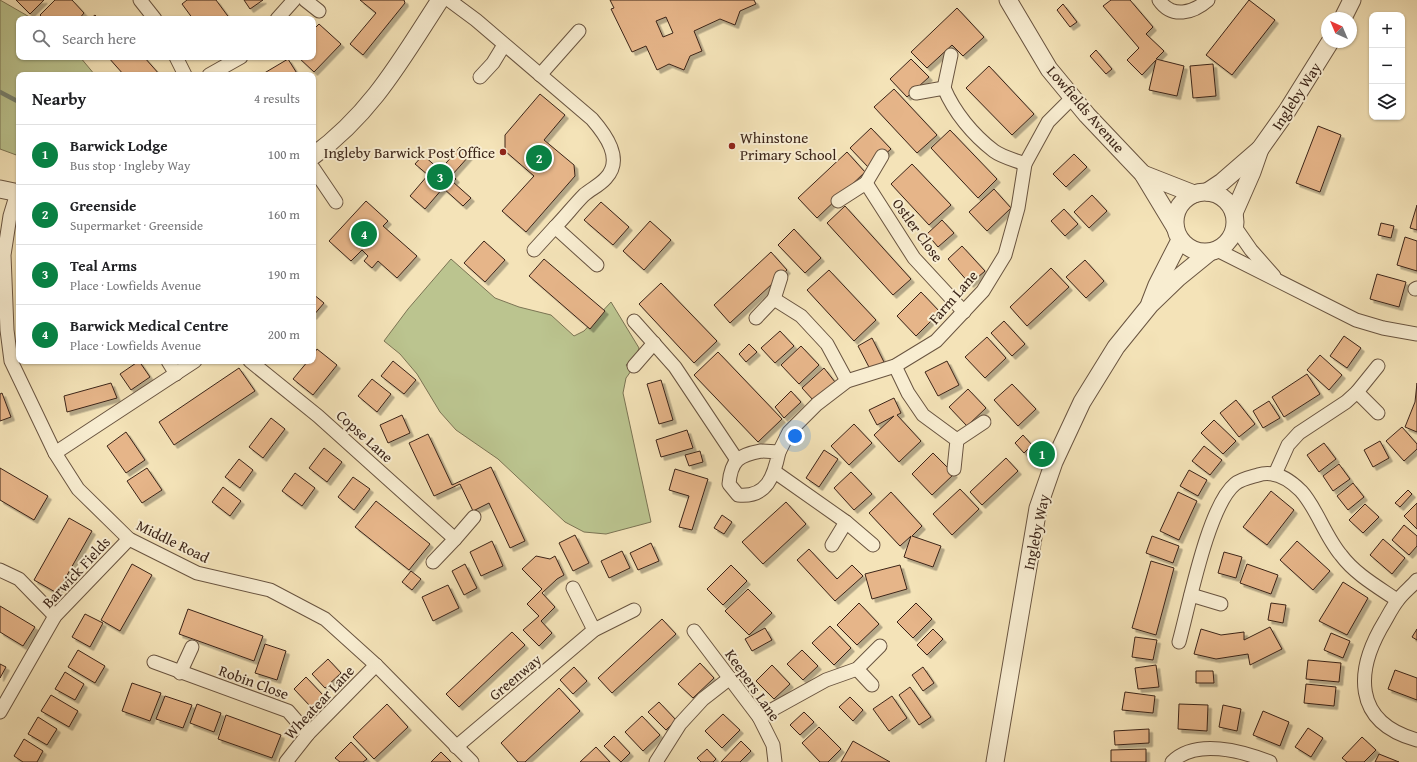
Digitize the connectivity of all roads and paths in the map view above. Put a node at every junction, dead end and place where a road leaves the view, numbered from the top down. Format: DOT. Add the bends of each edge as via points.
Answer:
graph roads {
  1 [pos="140,0"];
  2 [pos="294,0"];
  3 [pos="305,0"];
  4 [pos="440,0"];
  5 [pos="449,0"];
  6 [pos="1008,0"];
  7 [pos="1160,0"];
  8 [pos="1208,0"];
  9 [pos="1352,0"];
  10 [pos="319,11"];
  11 [pos="1346,12"];
  12 [pos="153,16"];
  13 [pos="280,16"];
  14 [pos="580,31"];
  15 [pos="504,45"];
  16 [pos="1326,48"];
  17 [pos="951,55"];
  18 [pos="178,60"];
  19 [pos="236,60"];
  20 [pos="184,72"];
  21 [pos="214,72"];
  22 [pos="540,75"];
  23 [pos="480,77"];
  24 [pos="944,88"];
  25 [pos="916,93"];
  26 [pos="1072,98"];
  27 [pos="1260,149"];
  28 [pos="316,154"];
  29 [pos="882,156"];
  30 [pos="1025,164"];
  31 [pos="316,172"];
  32 [pos="1143,174"];
  33 [pos="866,183"];
  34 [pos="0,189"];
  35 [pos="16,193"];
  36 [pos="1201,193"];
  37 [pos="16,199"];
  38 [pos="838,201"];
  39 [pos="336,202"];
  40 [pos="1235,220"];
  41 [pos="555,227"];
  42 [pos="1178,234"];
  43 [pos="534,250"];
  44 [pos="1214,251"];
  45 [pos="597,265"];
  46 [pos="781,277"];
  47 [pos="1277,280"];
  48 [pos="774,299"];
  49 [pos="1150,305"];
  50 [pos="964,312"];
  51 [pos="756,318"];
  52 [pos="634,321"];
  53 [pos="1417,334"];
  54 [pos="654,343"];
  55 [pos="5,362"];
  56 [pos="170,364"];
  57 [pos="191,364"];
  58 [pos="254,364"];
  59 [pos="634,366"];
  60 [pos="895,366"];
  61 [pos="1378,366"];
  62 [pos="176,374"];
  63 [pos="847,381"];
  64 [pos="1357,392"];
  65 [pos="1378,413"];
  66 [pos="984,422"];
  67 [pos="957,440"];
  68 [pos="779,452"];
  69 [pos="54,453"];
  70 [pos="737,460"];
  71 [pos="954,469"];
  72 [pos="775,472"];
  73 [pos="1276,474"];
  74 [pos="474,517"];
  75 [pos="846,522"];
  76 [pos="129,539"];
  77 [pos="455,539"];
  78 [pos="832,545"];
  79 [pos="873,545"];
  80 [pos="433,562"];
  81 [pos="0,570"];
  82 [pos="1417,580"];
  83 [pos="573,588"];
  84 [pos="1192,595"];
  85 [pos="1397,600"];
  86 [pos="1221,604"];
  87 [pos="634,610"];
  88 [pos="55,616"];
  89 [pos="594,630"];
  90 [pos="694,631"];
  91 [pos="1179,642"];
  92 [pos="880,646"];
  93 [pos="192,647"];
  94 [pos="154,662"];
  95 [pos="376,665"];
  96 [pos="857,669"];
  97 [pos="180,673"];
  98 [pos="730,678"];
  99 [pos="872,685"];
  100 [pos="0,712"];
  101 [pos="759,717"];
  102 [pos="308,734"];
  103 [pos="1417,740"];
  104 [pos="456,747"];
  105 [pos="286,762"];
  106 [pos="472,762"];
  107 [pos="656,762"];
  108 [pos="775,762"];
  109 [pos="995,762"];
  110 [pos="1172,762"];
  111 [pos="1270,762"];
  1 -- 12 [label="street"];
  2 -- 13 [label="street"];
  3 -- 10 [label="street"];
  4 -- 28 [label="street" via="388,81 367,107 334,140"];
  5 -- 15 [label="street"];
  6 -- 26 [label="street, Lowfields Avenue" via="1049,69"];
  7 -- 8 [label="street" via="1169,10 1179,13 1199,8"];
  9 -- 11 [label="street"];
  14 -- 22 [label="street"];
  15 -- 22 [label="street"];
  15 -- 23 [label="street"];
  16 -- 27 [label="street, Ingleby Way" via="1287,112"];
  17 -- 24 [label="street"];
  18 -- 20 [label="street"];
  19 -- 21 [label="street"];
  22 -- 41 [label="street" via="592,119 602,130 612,150 611,172 606,179 584,196"];
  24 -- 25 [label="street"];
  24 -- 30 [label="street" via="951,104 994,151"];
  26 -- 30 [label="street, Farm Lane" via="1048,122"];
  26 -- 32 [label="street, Lowfields Avenue"];
  27 -- 36 [label="street, Ingleby Way" via="1222,182"];
  27 -- 40 [label="street, Ingleby Way"];
  29 -- 33 [label="street"];
  30 -- 50 [label="street, Farm Lane" via="1018,208 1006,255 984,291"];
  31 -- 39 [label="street"];
  32 -- 36 [label="street, Lowfields Avenue"];
  32 -- 42 [label="street, Lowfields Avenue"];
  33 -- 38 [label="street"];
  33 -- 50 [label="street, Ostler Close" via="914,258"];
  34 -- 35 [label="street"];
  36 -- 40 [label="street" via="1218,195 1228,202"];
  36 -- 42 [label="street" via="1185,199 1179,207 1175,217"];
  37 -- 55 [label="street, Middle Road" via="10,216 4,255 7,330"];
  40 -- 44 [label="street" via="1232,237 1225,245"];
  40 -- 47 [label="street" via="1251,250"];
  41 -- 43 [label="street"];
  41 -- 45 [label="street"];
  42 -- 44 [label="street" via="1188,248 1199,252"];
  42 -- 49 [label="street, Ingleby Way"];
  44 -- 47 [label="street"];
  44 -- 49 [label="street, Ingleby Way" via="1178,278"];
  46 -- 48 [label="street"];
  47 -- 53 [label="street" via="1356,320"];
  48 -- 51 [label="street"];
  48 -- 63 [label="street" via="801,316 826,344"];
  49 -- 109 [label="street, Ingleby Way" via="1116,347 1082,402 1054,462 1040,501"];
  50 -- 60 [label="street, Farm Lane" via="936,341"];
  52 -- 54 [label="street"];
  54 -- 59 [label="street"];
  54 -- 70 [label="street" via="675,367"];
  55 -- 69 [label="street, Middle Road"];
  56 -- 62 [label="street"];
  57 -- 62 [label="street"];
  58 -- 77 [label="street, Copse Lane" via="318,416"];
  60 -- 63 [label="street, Farm Lane"];
  60 -- 67 [label="street" via="908,393 923,415"];
  61 -- 64 [label="street"];
  62 -- 69 [label="street"];
  63 -- 68 [label="street, Farm Lane" via="817,404 789,432"];
  64 -- 65 [label="street"];
  64 -- 73 [label="street" via="1332,412 1298,433 1288,445"];
  66 -- 67 [label="street"];
  67 -- 71 [label="street"];
  68 -- 70 [label="street" via="761,451 745,454"];
  68 -- 72 [label="street, Farm Lane"];
  69 -- 76 [label="street, Middle Road" via="78,489"];
  70 -- 72 [label="street, Farm Lane" via="730,470 729,484 738,495 750,496 764,489"];
  72 -- 75 [label="street"];
  73 -- 84 [label="street" via="1264,473 1236,483 1222,499 1201,556"];
  73 -- 85 [label="street" via="1302,492 1332,542 1350,566"];
  74 -- 77 [label="street"];
  75 -- 78 [label="street"];
  75 -- 79 [label="street"];
  76 -- 88 [label="street, Barwick Fields"];
  76 -- 95 [label="street, Middle Road" via="197,573 270,590 325,619"];
  77 -- 80 [label="street"];
  81 -- 88 [label="street" via="19,579"];
  82 -- 85 [label="street"];
  83 -- 89 [label="street"];
  84 -- 86 [label="street"];
  84 -- 91 [label="street"];
  85 -- 103 [label="street" via="1372,647 1366,665 1364,690 1371,709 1384,724 1395,732"];
  87 -- 89 [label="street, Greenway"];
  88 -- 100 [label="street, Barwick Fields"];
  89 -- 104 [label="street, Greenway"];
  90 -- 98 [label="street, Keepers Lane"];
  92 -- 96 [label="street"];
  93 -- 97 [label="street"];
  94 -- 97 [label="street, Robin Close"];
  95 -- 102 [label="street, Wheatear Lane"];
  95 -- 104 [label="street, Middle Road"];
  96 -- 99 [label="street"];
  96 -- 101 [label="street" via="826,680"];
  97 -- 102 [label="street, Robin Close" via="288,711"];
  98 -- 101 [label="street, Keepers Lane"];
  98 -- 107 [label="street" via="703,699 680,724"];
  101 -- 108 [label="street, Keepers Lane" via="773,744"];
  102 -- 105 [label="street, Wheatear Lane"];
  104 -- 106 [label="street, Middle Road"];
  110 -- 111 [label="street" via="1183,753 1194,749 1217,749 1256,756"];
}
